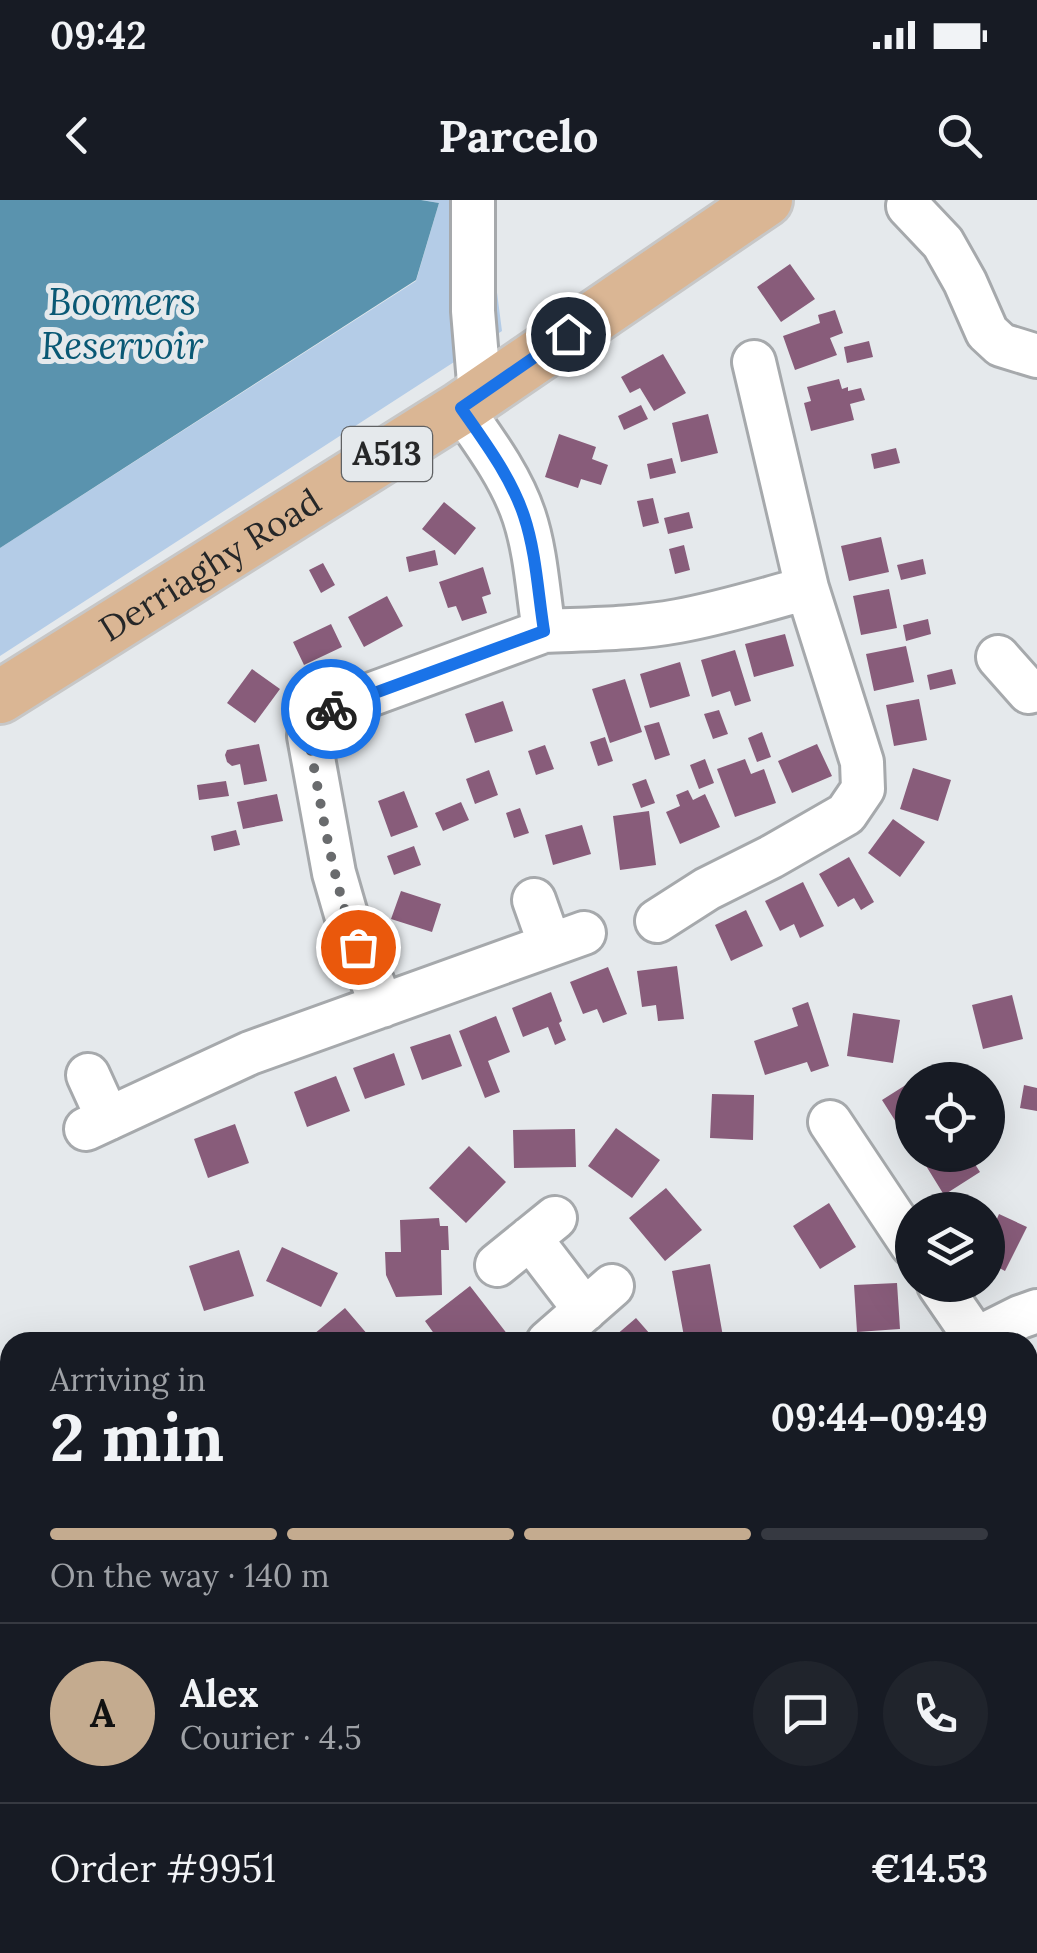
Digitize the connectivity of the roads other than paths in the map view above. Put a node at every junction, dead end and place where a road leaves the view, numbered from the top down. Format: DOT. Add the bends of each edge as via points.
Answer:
graph roads {
  1 [pos="473,200"];
  2 [pos="766,200"];
  3 [pos="908,206"];
  4 [pos="1037,356"];
  5 [pos="754,362"];
  6 [pos="470,402"];
  7 [pos="807,588"];
  8 [pos="544,631"];
  9 [pos="998,657"];
  10 [pos="1024,696"];
  11 [pos="0,697"];
  12 [pos="534,900"];
  13 [pos="657,921"];
  14 [pos="382,1006"];
  15 [pos="88,1075"];
  16 [pos="830,1122"];
  17 [pos="895,1220"];
  18 [pos="528,1240"];
  19 [pos="950,1302"];
  20 [pos="1037,1312"];
  21 [pos="560,1332"];
  22 [pos="968,1332"];
  23 [pos="991,1332"];
  1 -- 6 [label="street"];
  2 -- 6 [label="main road, Derriaghy Road / A513"];
  3 -- 4 [label="street" via="943,243 988,332 1001,345"];
  5 -- 7 [label="street"];
  6 -- 8 [label="street" via="524,514"];
  6 -- 11 [label="main road, Derriaghy Road / A513"];
  7 -- 8 [label="street" via="676,622"];
  7 -- 13 [label="street" via="862,762 863,790 846,814"];
  8 -- 14 [label="street" via="311,720 308,736 334,874"];
  9 -- 10 [label="street"];
  12 -- 14 [label="street" via="567,939"];
  14 -- 15 [label="street" via="250,1054 97,1124"];
  16 -- 17 [label="street"];
  18 -- 21 [label="street" via="599,1298"];
  19 -- 22 [label="street"];
  20 -- 23 [label="street"];
}
